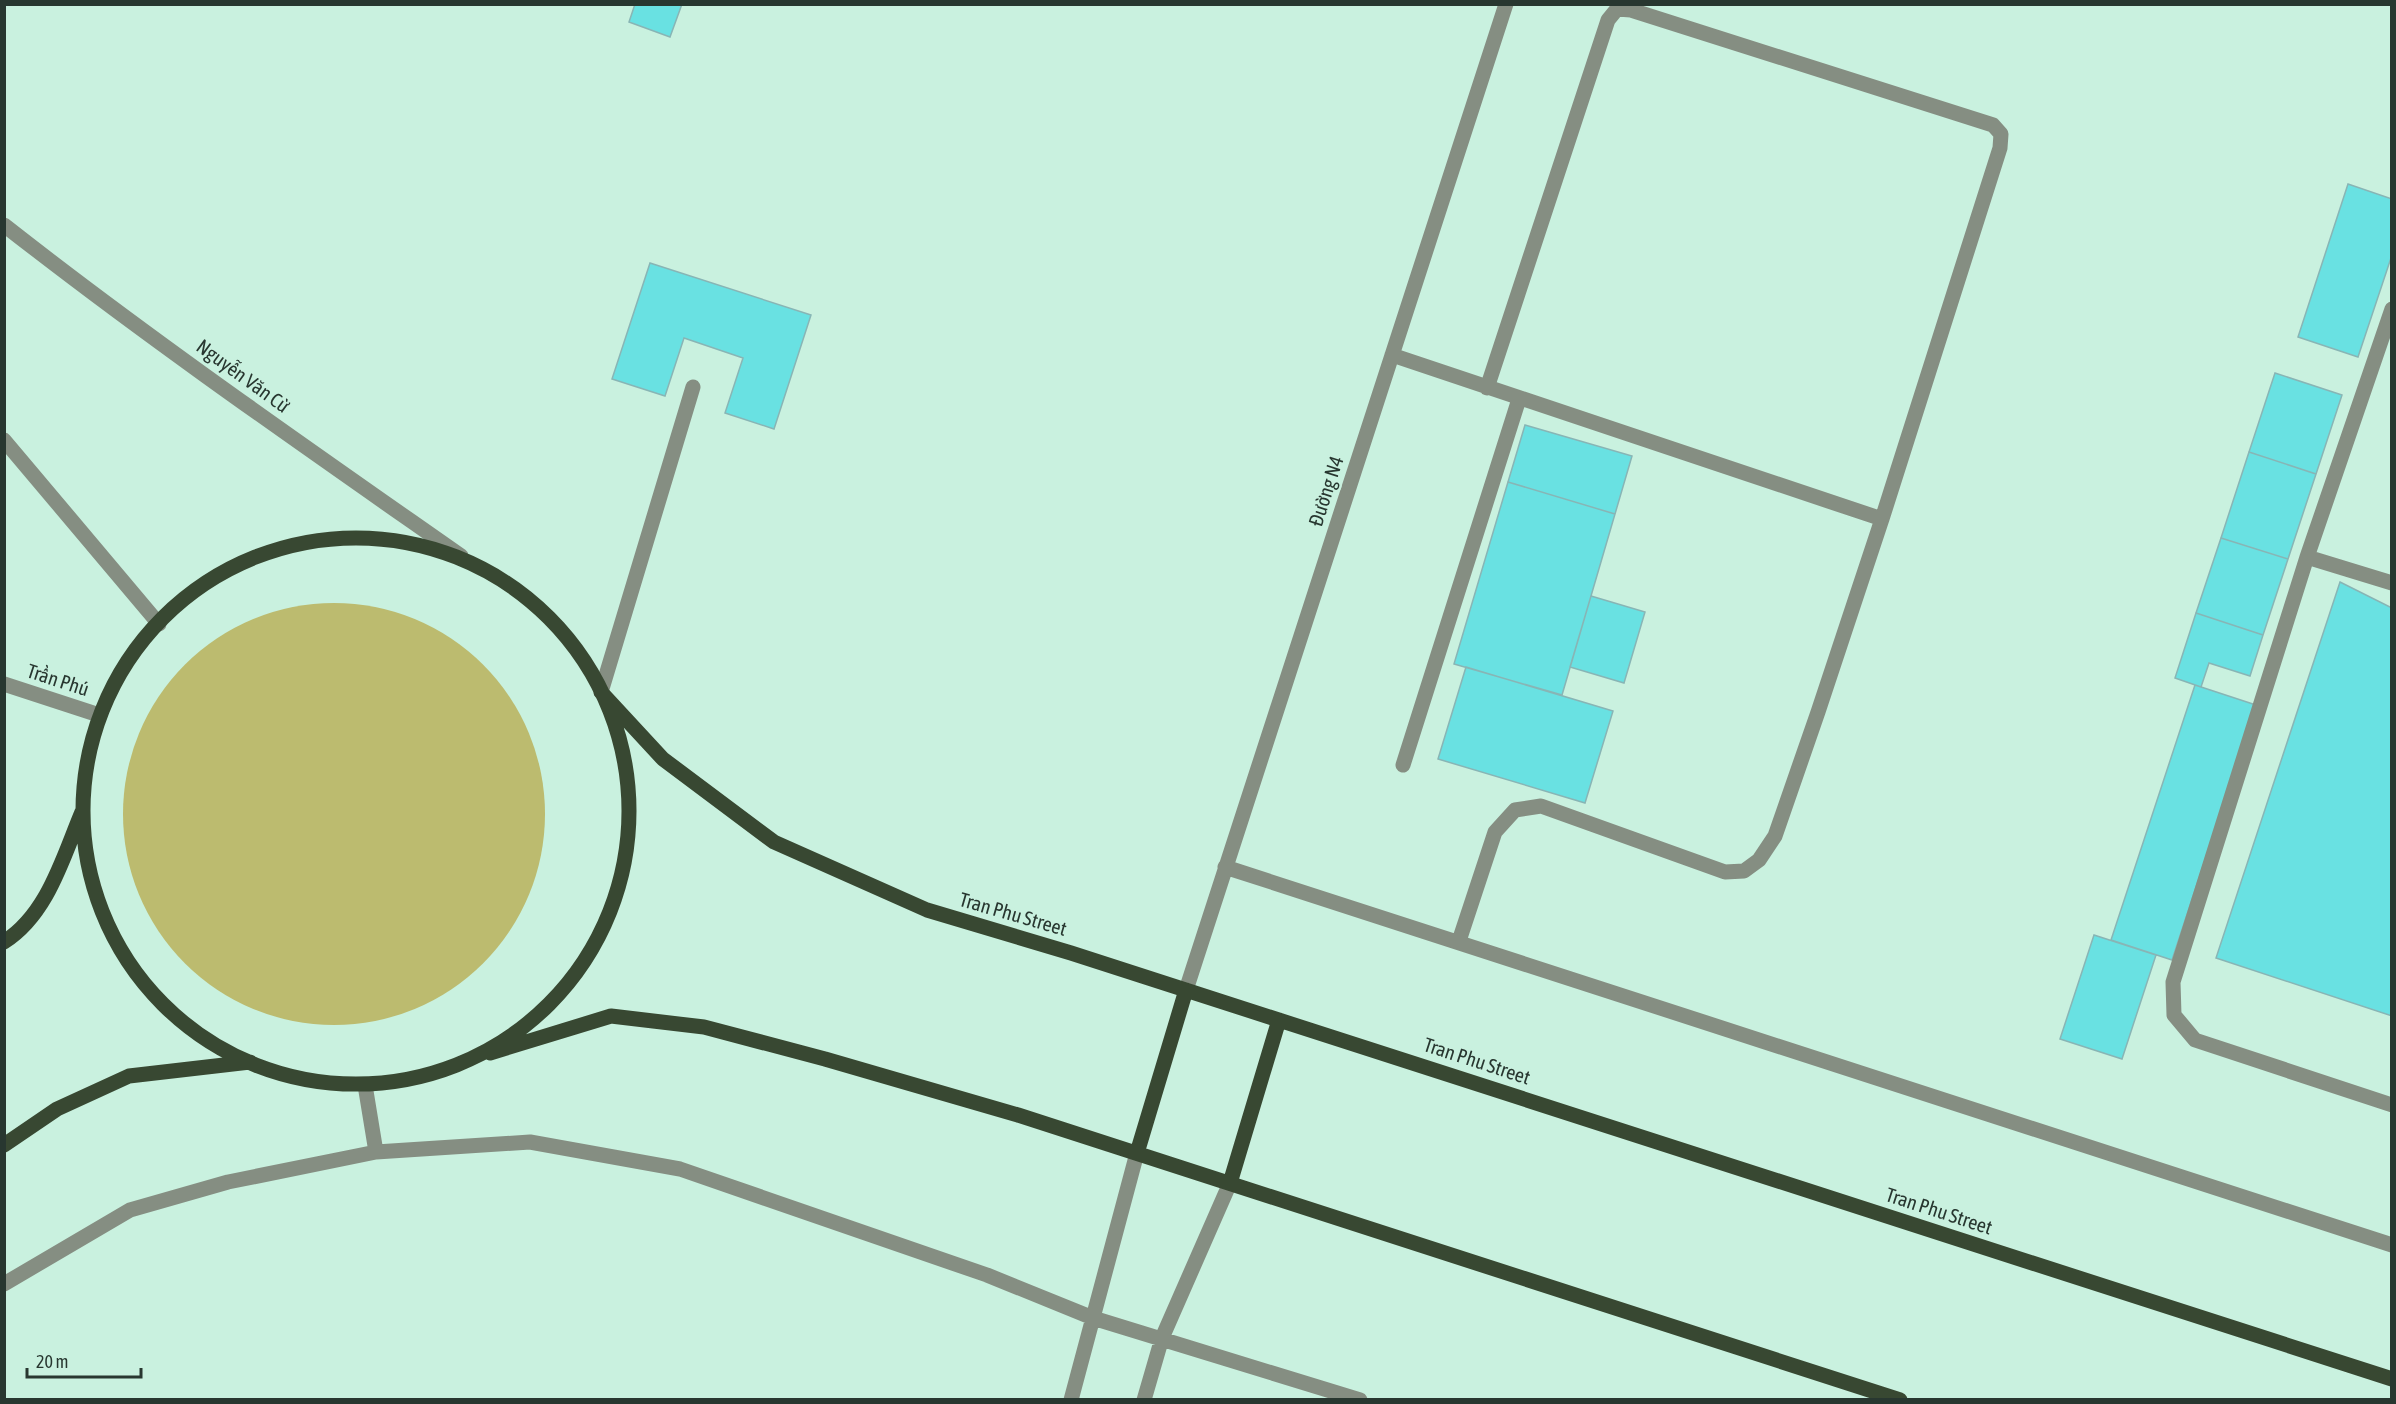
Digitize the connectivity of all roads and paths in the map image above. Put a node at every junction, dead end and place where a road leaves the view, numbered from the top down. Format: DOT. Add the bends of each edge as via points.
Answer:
graph roads {
  1 [pos="1506,4"];
  2 [pos="4,225"];
  3 [pos="2391,309"];
  4 [pos="1392,355"];
  5 [pos="693,387"];
  6 [pos="1487,388"];
  7 [pos="1519,399"];
  8 [pos="4,440"];
  9 [pos="1882,519"];
  10 [pos="460,556"];
  11 [pos="2307,557"];
  12 [pos="2391,583"];
  13 [pos="159,624"];
  14 [pos="4,684"];
  15 [pos="601,692"];
  16 [pos="99,715"];
  17 [pos="1403,765"];
  18 [pos="82,812"];
  19 [pos="1225,867"];
  20 [pos="1459,941"];
  21 [pos="4,942"];
  22 [pos="1186,990"];
  23 [pos="1279,1020"];
  24 [pos="479,1057"];
  25 [pos="251,1062"];
  26 [pos="365,1085"];
  27 [pos="2391,1105"];
  28 [pos="4,1145"];
  29 [pos="376,1152"];
  30 [pos="1137,1153"];
  31 [pos="1230,1183"];
  32 [pos="2391,1245"];
  33 [pos="4,1284"];
  34 [pos="1093,1317"];
  35 [pos="1162,1338"];
  36 [pos="2391,1379"];
  37 [pos="1071,1400"];
  38 [pos="1144,1400"];
  39 [pos="1360,1400"];
  40 [pos="1900,1400"];
  1 -- 4 [label="street, Đường N4"];
  2 -- 10 [label="street, Nguyễn Văn Cừ" via="270,422"];
  3 -- 11 [label="street"];
  4 -- 6 [label="street"];
  4 -- 19 [label="street, Đường N4"];
  5 -- 15 [label="street"];
  6 -- 7 [label="street"];
  6 -- 9 [label="street" via="1608,20 1617,9 1631,10 1993,125 2001,134 2000,148"];
  7 -- 9 [label="street"];
  7 -- 17 [label="street"];
  8 -- 13 [label="street"];
  9 -- 20 [label="street" via="1779,825 1759,861 1744,871 1725,872 1541,806 1515,810 1495,832"];
  10 -- 13 [label="main road" via="376,536 288,544 208,579"];
  10 -- 15 [label="main road" via="535,602 592,669"];
  11 -- 12 [label="street"];
  11 -- 27 [label="street" via="2173,982 2174,1016 2195,1040"];
  13 -- 16 [label="main road" via="143,638"];
  14 -- 16 [label="street, Trần Phú"];
  15 -- 22 [label="main road, Tran Phu Street" via="663,759 774,842 927,910"];
  15 -- 24 [label="main road" via="624,750 628,789 629,838 606,922 554,1001"];
  16 -- 18 [label="main road"];
  18 -- 21 [label="main road" via="51,888 18,933"];
  18 -- 25 [label="main road" via="95,900 139,982 209,1045"];
  19 -- 20 [label="street"];
  19 -- 22 [label="street, Đường N4"];
  20 -- 32 [label="street"];
  22 -- 23 [label="main road, Tran Phu Street"];
  22 -- 30 [label="main road"];
  23 -- 31 [label="main road"];
  23 -- 36 [label="main road, Tran Phu Street"];
  24 -- 26 [label="main road" via="389,1084"];
  24 -- 30 [label="main road" via="611,1016 704,1027 950,1095"];
  25 -- 26 [label="main road" via="295,1080"];
  25 -- 28 [label="main road" via="129,1076 57,1109"];
  26 -- 29 [label="street"];
  29 -- 33 [label="street" via="228,1182 130,1210"];
  29 -- 34 [label="street" via="530,1142 681,1168 987,1275"];
  30 -- 31 [label="main road"];
  30 -- 34 [label="street"];
  31 -- 35 [label="street"];
  31 -- 40 [label="main road"];
  34 -- 35 [label="street"];
  34 -- 37 [label="street"];
  35 -- 38 [label="street"];
  35 -- 39 [label="street"];
}
